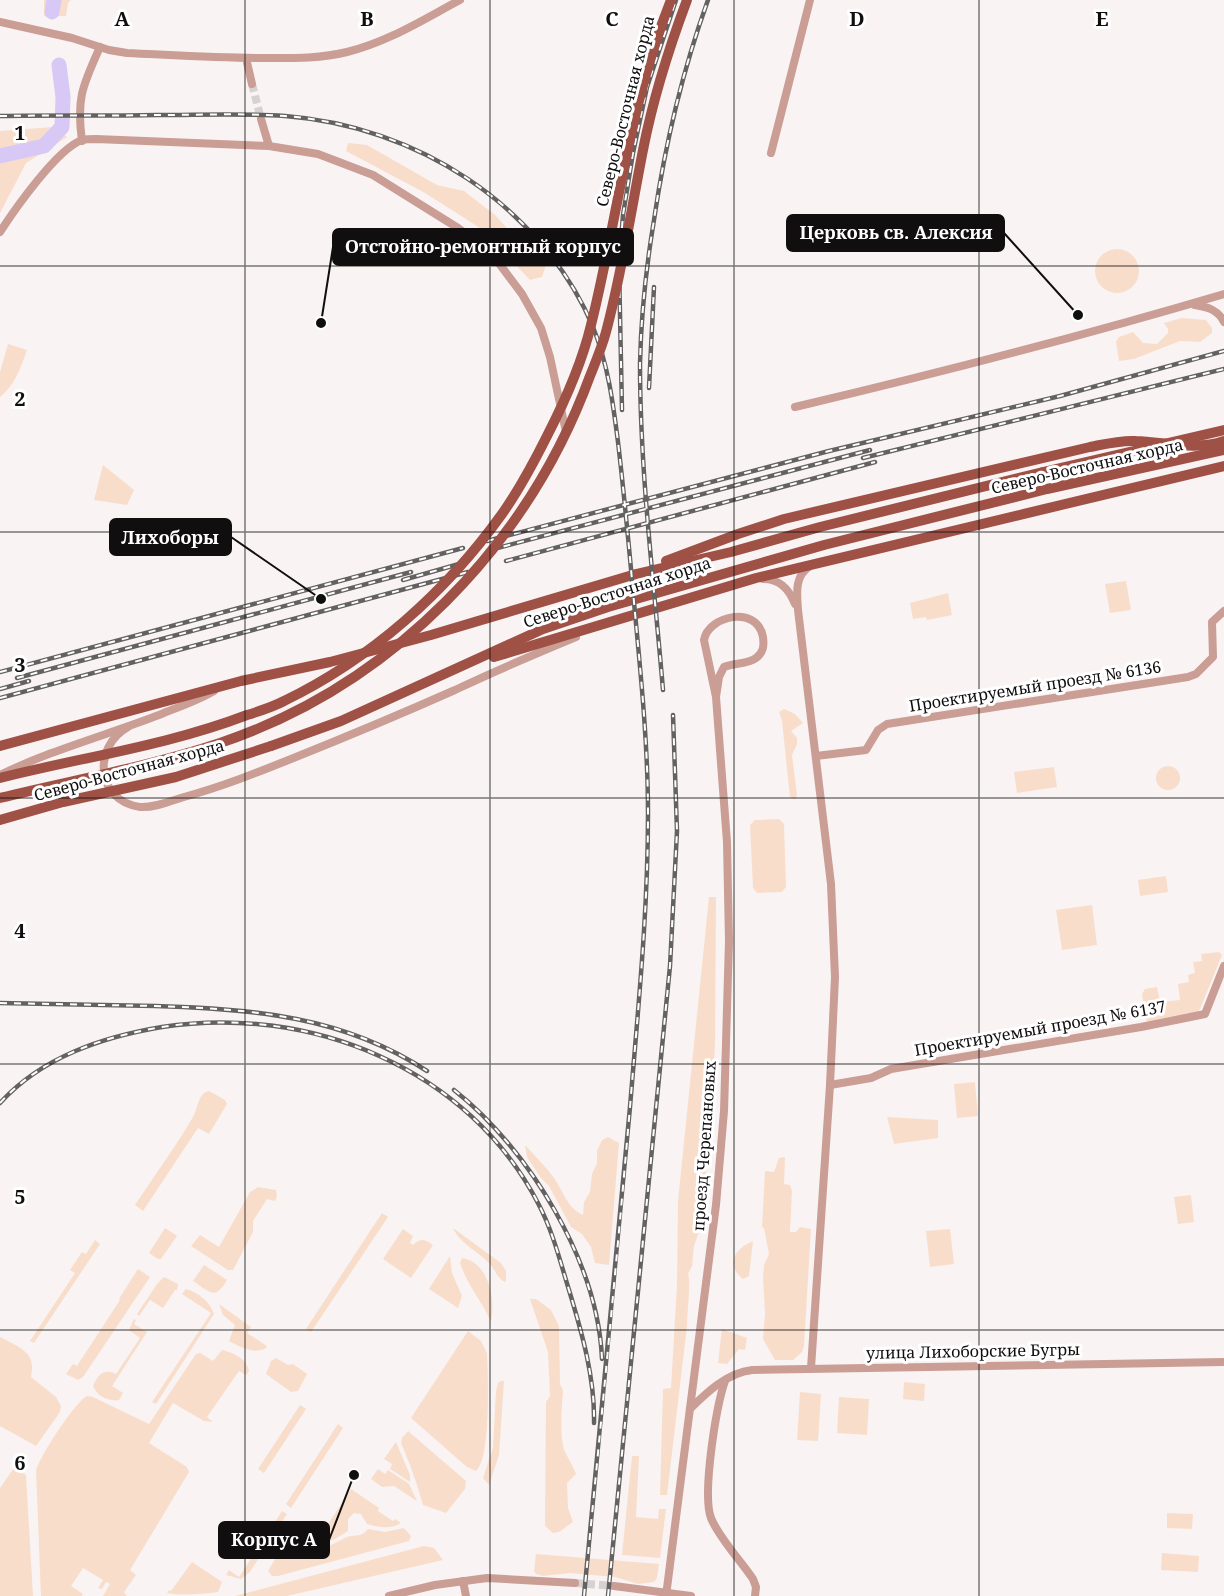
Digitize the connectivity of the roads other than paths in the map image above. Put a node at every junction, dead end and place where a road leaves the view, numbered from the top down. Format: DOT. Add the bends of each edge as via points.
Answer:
graph roads {
  1 [pos="460,0"];
  2 [pos="670,0"];
  3 [pos="687,0"];
  4 [pos="810,0"];
  5 [pos="0,22"];
  6 [pos="100,48"];
  7 [pos="246,58"];
  8 [pos="252,84"];
  9 [pos="261,119"];
  10 [pos="82,141"];
  11 [pos="269,146"];
  12 [pos="771,153"];
  13 [pos="0,232"];
  14 [pos="1224,294"];
  15 [pos="1192,305"];
  16 [pos="1224,322"];
  17 [pos="795,407"];
  18 [pos="1224,430"];
  19 [pos="566,432"];
  20 [pos="1224,441"];
  21 [pos="1224,450"];
  22 [pos="1224,466"];
  23 [pos="812,565"];
  24 [pos="636,573"];
  25 [pos="756,579"];
  26 [pos="798,610"];
  27 [pos="1224,611"];
  28 [pos="616,620"];
  29 [pos="456,667"];
  30 [pos="225,685"];
  31 [pos="716,697"];
  32 [pos="128,727"];
  33 [pos="0,746"];
  34 [pos="816,756"];
  35 [pos="0,777"];
  36 [pos="0,798"];
  37 [pos="0,820"];
  38 [pos="1224,966"];
  39 [pos="830,1085"];
  40 [pos="1224,1362"];
  41 [pos="811,1368"];
  42 [pos="725,1381"];
  43 [pos="690,1409"];
  44 [pos="463,1581"];
  45 [pos="575,1583"];
  46 [pos="614,1586"];
  47 [pos="667,1595"];
  48 [pos="389,1596"];
  49 [pos="466,1596"];
  50 [pos="691,1596"];
  51 [pos="755,1596"];
  1 -- 7 [label="street" via="402,31 347,52"];
  2 -- 35 [label="main road, Северо-Восточная хорда, bridge" via="657,35 630,143 591,328 564,402 503,513 456,572 396,630 339,670 283,702 215,728 138,749"];
  3 -- 36 [label="main road, Северо-Восточная хорда, bridge" via="672,39 644,147 626,249 605,335 578,410 514,523 466,582 406,639 350,680 293,713 220,743"];
  4 -- 12 [label="street"];
  5 -- 6 [label="street"];
  6 -- 7 [label="street"];
  6 -- 10 [label="street" via="79,99"];
  7 -- 8 [label="street"];
  9 -- 11 [label="street"];
  10 -- 11 [label="street"];
  10 -- 13 [label="street" via="63,152 18,203"];
  11 -- 19 [label="street" via="318,154 373,175 492,254 541,328"];
  14 -- 15 [label="street"];
  15 -- 16 [label="street" via="1211,309"];
  15 -- 17 [label="street"];
  18 -- 24 [label="main road, Северо-Восточная хорда, bridge"];
  20 -- 24 [label="main road" via="1195,446 1115,442 1057,454 784,519"];
  21 -- 29 [label="main road, Северо-Восточная хорда" via="1047,489 668,589 543,629"];
  22 -- 23 [label="main road"];
  23 -- 25 [label="main road"];
  23 -- 26 [label="street" via="798,580"];
  24 -- 30 [label="main road, Северо-Восточная хорда" via="364,653"];
  25 -- 26 [label="street" via="783,585"];
  25 -- 28 [label="main road"];
  26 -- 34 [label="street"];
  27 -- 34 [label="street, Проектируемый проезд № 6136" via="1212,622 1213,657 1188,677 887,724 878,730 866,750"];
  28 -- 29 [label="main road"];
  28 -- 32 [label="street" via="335,742 218,787 147,807 120,799 104,775 107,746"];
  29 -- 37 [label="main road, Северо-Восточная хорда, bridge" via="341,721 271,746 176,777"];
  30 -- 32 [label="street" via="201,699"];
  30 -- 33 [label="main road, Северо-Восточная хорда"];
  31 -- 31 [label="street" via="724,667 755,659 761,653 762,630 748,617 716,623 706,633"];
  31 -- 43 [label="street, проезд Черепановых" via="726,812 729,917 724,1100 716,1205"];
  32 -- 35 [label="street" via="31,760"];
  34 -- 39 [label="street" via="833,917 835,977"];
  38 -- 39 [label="street, Проектируемый проезд № 6137" via="1205,1014 891,1070"];
  39 -- 41 [label="street"];
  40 -- 41 [label="street, улица Лихоборские Бугры"];
  41 -- 42 [label="street, улица Лихоборские Бугры" via="739,1371"];
  42 -- 43 [label="street, улица Лихоборские Бугры"];
  42 -- 51 [label="street" via="708,1486 709,1508 716,1527 753,1579"];
  43 -- 47 [label="street, проезд Черепановых"];
  44 -- 45 [label="street" via="509,1578"];
  44 -- 48 [label="street"];
  44 -- 49 [label="street"];
  46 -- 47 [label="street"];
  47 -- 50 [label="street"];
}
